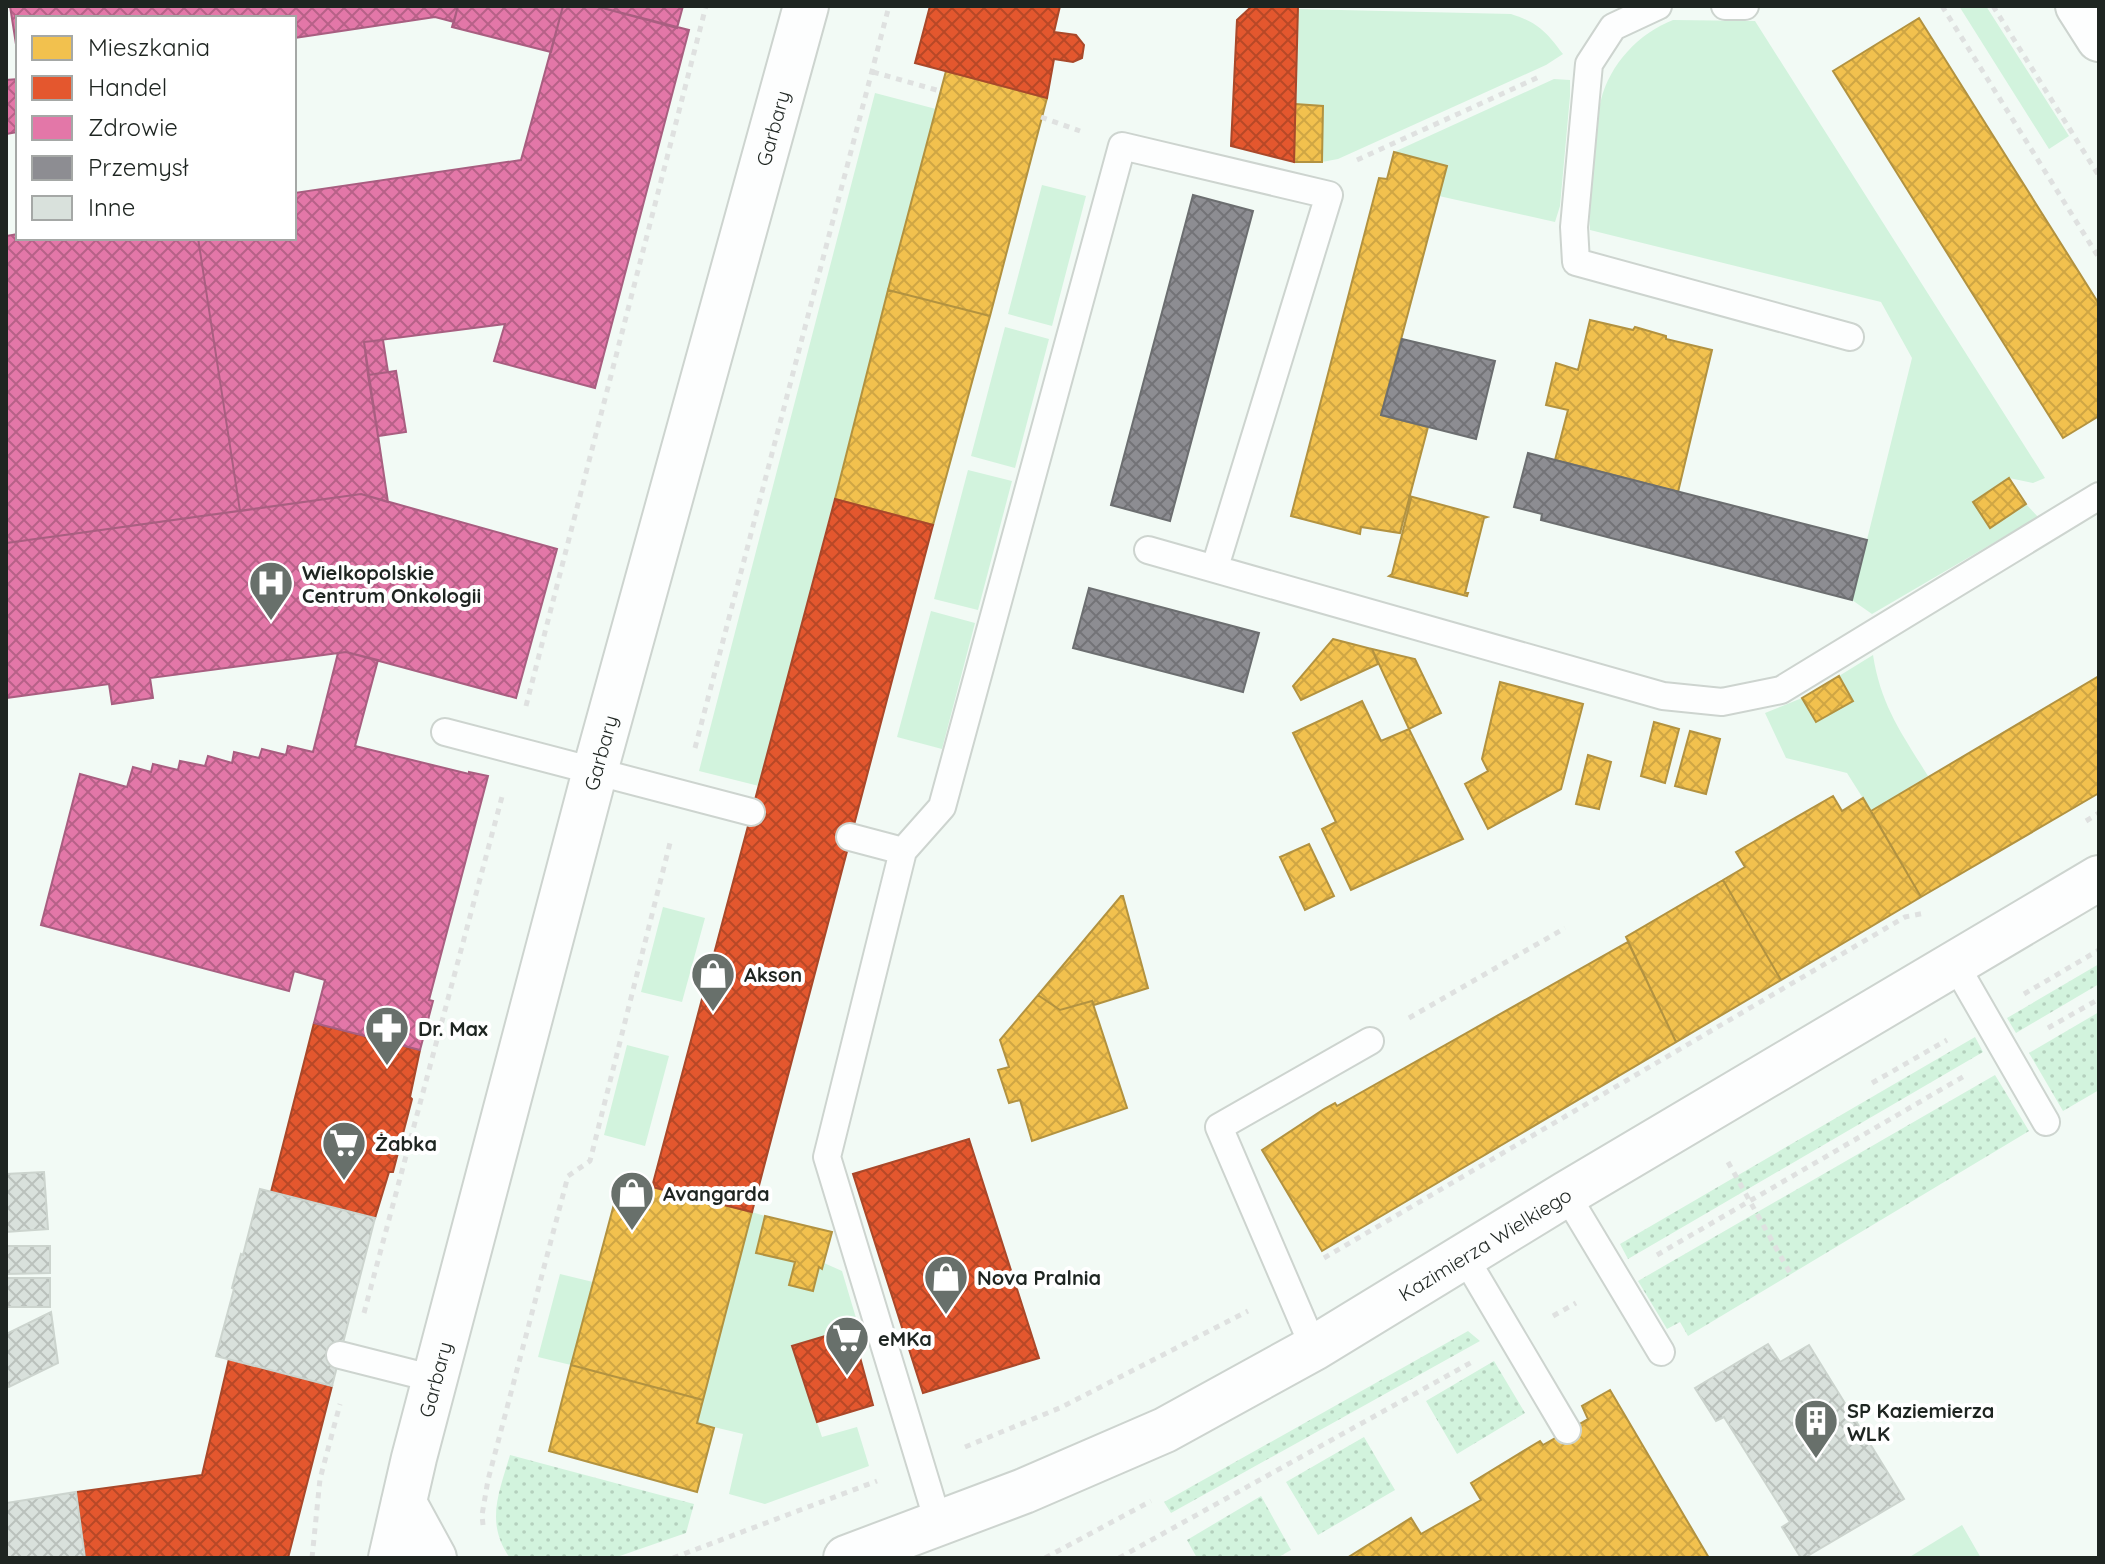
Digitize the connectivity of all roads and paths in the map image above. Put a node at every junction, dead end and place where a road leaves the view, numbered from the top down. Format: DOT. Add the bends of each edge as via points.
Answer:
graph roads {
  1 [pos="806,6"];
  2 [pos="1658,6"];
  3 [pos="1725,6"];
  4 [pos="1745,6"];
  5 [pos="1942,6"];
  6 [pos="1993,6"];
  7 [pos="2078,6"];
  8 [pos="2099,39"];
  9 [pos="1589,64"];
  10 [pos="873,72"];
  11 [pos="940,91"];
  12 [pos="2099,176"];
  13 [pos="1329,195"];
  14 [pos="2099,258"];
  15 [pos="1850,337"];
  16 [pos="2099,496"];
  17 [pos="1148,550"];
  18 [pos="1215,567"];
  19 [pos="445,732"];
  20 [pos="595,771"];
  21 [pos="751,812"];
  22 [pos="2099,813"];
  23 [pos="2085,822"];
  24 [pos="850,837"];
  25 [pos="903,851"];
  26 [pos="2099,878"];
  27 [pos="1935,912"];
  28 [pos="1565,928"];
  29 [pos="1955,964"];
  30 [pos="1370,1041"];
  31 [pos="1701,1113"];
  32 [pos="2046,1122"];
  33 [pos="1566,1194"];
  34 [pos="1464,1256"];
  35 [pos="1790,1273"];
  36 [pos="1288,1290"];
  37 [pos="1314,1348"];
  38 [pos="1661,1352"];
  39 [pos="340,1355"];
  40 [pos="435,1379"];
  41 [pos="1567,1430"];
  42 [pos="920,1466"];
  43 [pos="404,1503"];
  44 [pos="939,1525"];
  45 [pos="1093,1534"];
  46 [pos="391,1558"];
  47 [pos="434,1558"];
  48 [pos="673,1558"];
  49 [pos="846,1558"];
  50 [pos="1045,1558"];
  1 -- 20 [label="street, Garbary"];
  2 -- 9 [label="lane" via="1613,27"];
  3 -- 4 [label="lane"];
  5 -- 14 [label="path"];
  6 -- 12 [label="path"];
  7 -- 8 [label="street"];
  9 -- 13 [label="path" via="1549,72 1343,166"];
  9 -- 15 [label="lane" via="1574,227 1576,262"];
  10 -- 11 [label="path"];
  13 -- 18 [label="lane"];
  13 -- 25 [label="lane" via="1122,146 942,807"];
  16 -- 18 [label="lane" via="1781,690 1722,702 1663,696"];
  17 -- 18 [label="lane"];
  19 -- 20 [label="lane"];
  20 -- 21 [label="lane"];
  20 -- 40 [label="street, Garbary"];
  22 -- 23 [label="path"];
  24 -- 25 [label="lane"];
  25 -- 42 [label="lane" via="827,1157"];
  26 -- 29 [label="street, Kazimierza Wielkiego"];
  27 -- 36 [label="path" via="1905,917 1324,1258"];
  28 -- 30 [label="path"];
  29 -- 31 [label="street, Kazimierza Wielkiego"];
  29 -- 32 [label="lane"];
  30 -- 36 [label="lane" via="1219,1127"];
  31 -- 33 [label="street, Kazimierza Wielkiego"];
  31 -- 35 [label="path"];
  33 -- 34 [label="street, Kazimierza Wielkiego"];
  33 -- 38 [label="lane"];
  34 -- 37 [label="street, Kazimierza Wielkiego"];
  34 -- 41 [label="lane"];
  36 -- 37 [label="lane"];
  36 -- 42 [label="path" via="1062,1407"];
  37 -- 44 [label="street, Kazimierza Wielkiego" via="1165,1430"];
  39 -- 40 [label="lane"];
  40 -- 43 [label="street, Garbary"];
  42 -- 44 [label="lane"];
  42 -- 48 [label="path"];
  43 -- 46 [label="street, Garbary"];
  43 -- 47 [label="street"];
  44 -- 49 [label="street, Kazimierza Wielkiego"];
  45 -- 50 [label="path"];
}
